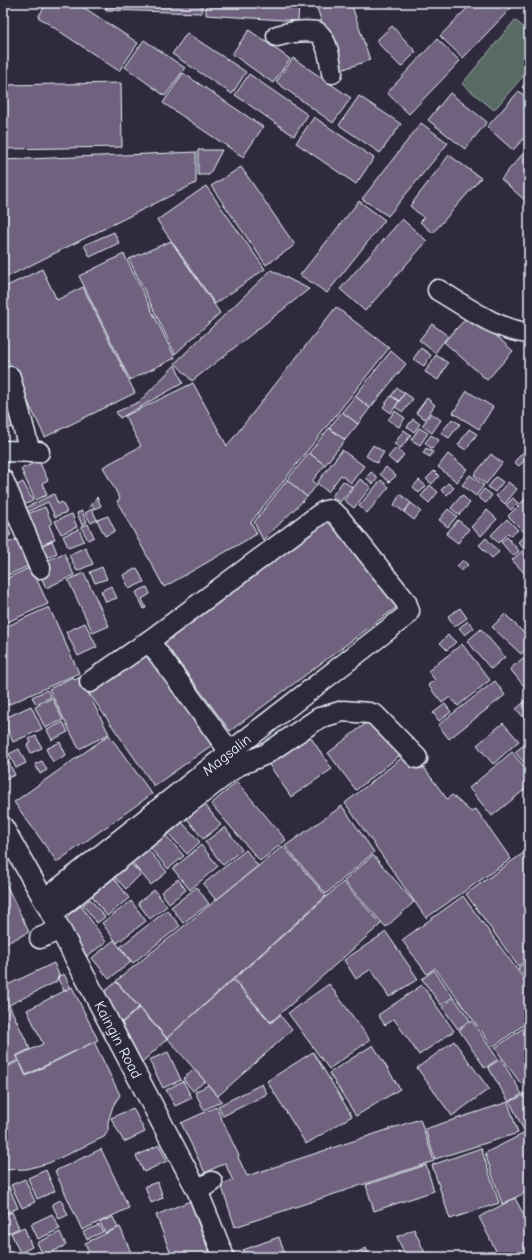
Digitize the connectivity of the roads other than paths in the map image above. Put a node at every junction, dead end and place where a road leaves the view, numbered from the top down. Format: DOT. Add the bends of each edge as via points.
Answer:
graph roads {
  1 [pos="276,36"];
  2 [pos="332,73"];
  3 [pos="438,290"];
  4 [pos="529,333"];
  5 [pos="10,377"];
  6 [pos="3,451"];
  7 [pos="3,480"];
  8 [pos="40,568"];
  9 [pos="149,641"];
  10 [pos="90,682"];
  11 [pos="230,752"];
  12 [pos="417,758"];
  13 [pos="3,827"];
  14 [pos="51,914"];
  15 [pos="40,938"];
  16 [pos="224,1257"];
  1 -- 2 [label="street" via="290,32 317,32 324,39"];
  3 -- 4 [label="street" via="495,324 516,332"];
  5 -- 6 [label="street" via="34,452"];
  7 -- 8 [label="street"];
  9 -- 10 [label="street"];
  9 -- 11 [label="street"];
  9 -- 11 [label="street, Magsalin" via="320,514 330,510 338,516 406,602 409,611 407,615"];
  11 -- 14 [label="street, Magsalin" via="57,890"];
  12 -- 14 [label="street" via="375,715 368,712 343,711 319,718 266,754 237,766"];
  13 -- 14 [label="street, Kaingin Road"];
  14 -- 15 [label="street"];
  14 -- 16 [label="street, Kaingin Road" via="204,1186"];
}
